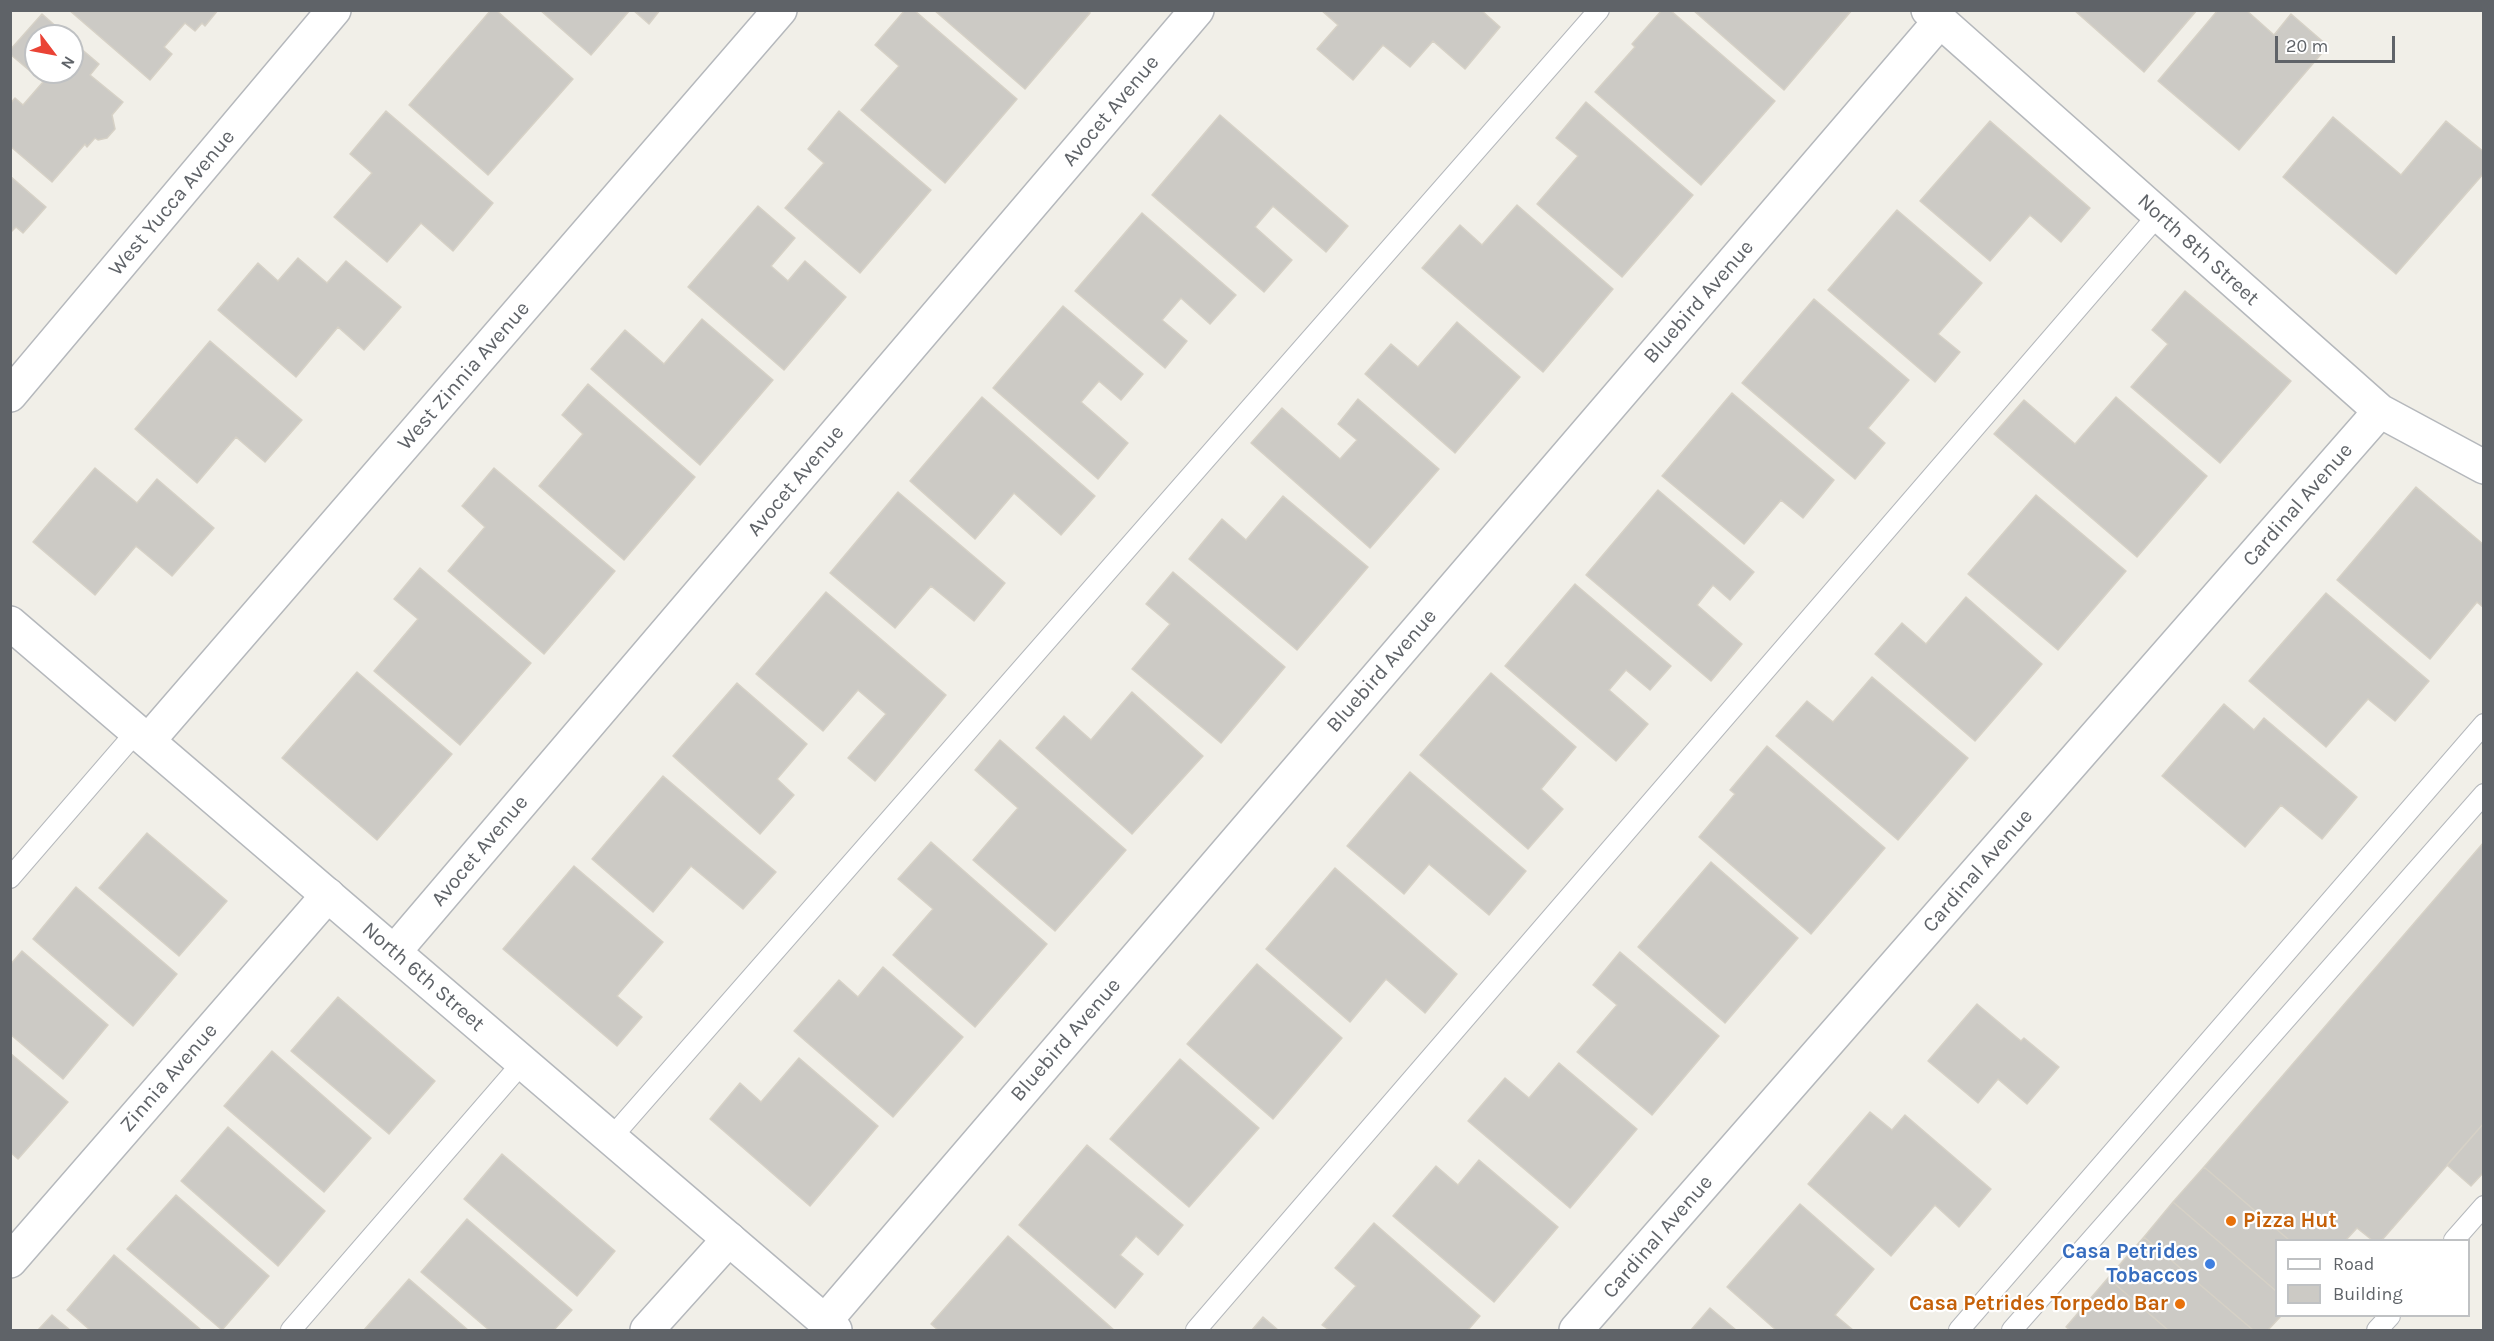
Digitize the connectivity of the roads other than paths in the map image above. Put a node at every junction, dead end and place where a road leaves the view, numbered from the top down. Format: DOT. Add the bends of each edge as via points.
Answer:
graph roads {
  1 [pos="334,10"];
  2 [pos="780,10"];
  3 [pos="1197,10"];
  4 [pos="1599,10"];
  5 [pos="1934,16"];
  6 [pos="2158,215"];
  7 [pos="10,395"];
  8 [pos="2380,411"];
  9 [pos="2484,467"];
  10 [pos="10,623"];
  11 [pos="2484,724"];
  12 [pos="143,736"];
  13 [pos="2484,794"];
  14 [pos="10,878"];
  15 [pos="328,895"];
  16 [pos="394,951"];
  17 [pos="523,1062"];
  18 [pos="611,1138"];
  19 [pos="2484,1206"];
  20 [pos="729,1239"];
  21 [pos="2455,1239"];
  22 [pos="10,1261"];
  23 [pos="2389,1317"];
  24 [pos="830,1326"];
  25 [pos="291,1330"];
  26 [pos="647,1330"];
  27 [pos="1196,1330"];
  28 [pos="1576,1330"];
  29 [pos="1959,1330"];
  30 [pos="2012,1330"];
  31 [pos="2377,1330"];
  1 -- 7 [label="street, West Yucca Avenue"];
  2 -- 12 [label="street, West Zinnia Avenue"];
  3 -- 16 [label="street, Avocet Avenue"];
  4 -- 18 [label="lane"];
  5 -- 6 [label="street, North 8th Street"];
  5 -- 24 [label="street, Bluebird Avenue"];
  6 -- 8 [label="street, North 8th Street"];
  6 -- 27 [label="lane"];
  8 -- 9 [label="street, North 8th Street"];
  8 -- 28 [label="street, Cardinal Avenue"];
  10 -- 12 [label="street, North 6th Street"];
  11 -- 29 [label="lane"];
  12 -- 14 [label="lane"];
  12 -- 15 [label="street, North 6th Street"];
  13 -- 30 [label="lane"];
  15 -- 16 [label="street, North 6th Street"];
  15 -- 22 [label="street, Zinnia Avenue"];
  16 -- 17 [label="street, North 6th Street"];
  17 -- 18 [label="street, North 6th Street"];
  17 -- 25 [label="lane"];
  18 -- 20 [label="street, North 6th Street"];
  19 -- 21 [label="lane"];
  20 -- 24 [label="street, North 6th Street"];
  20 -- 26 [label="street"];
  23 -- 31 [label="lane"];
}
